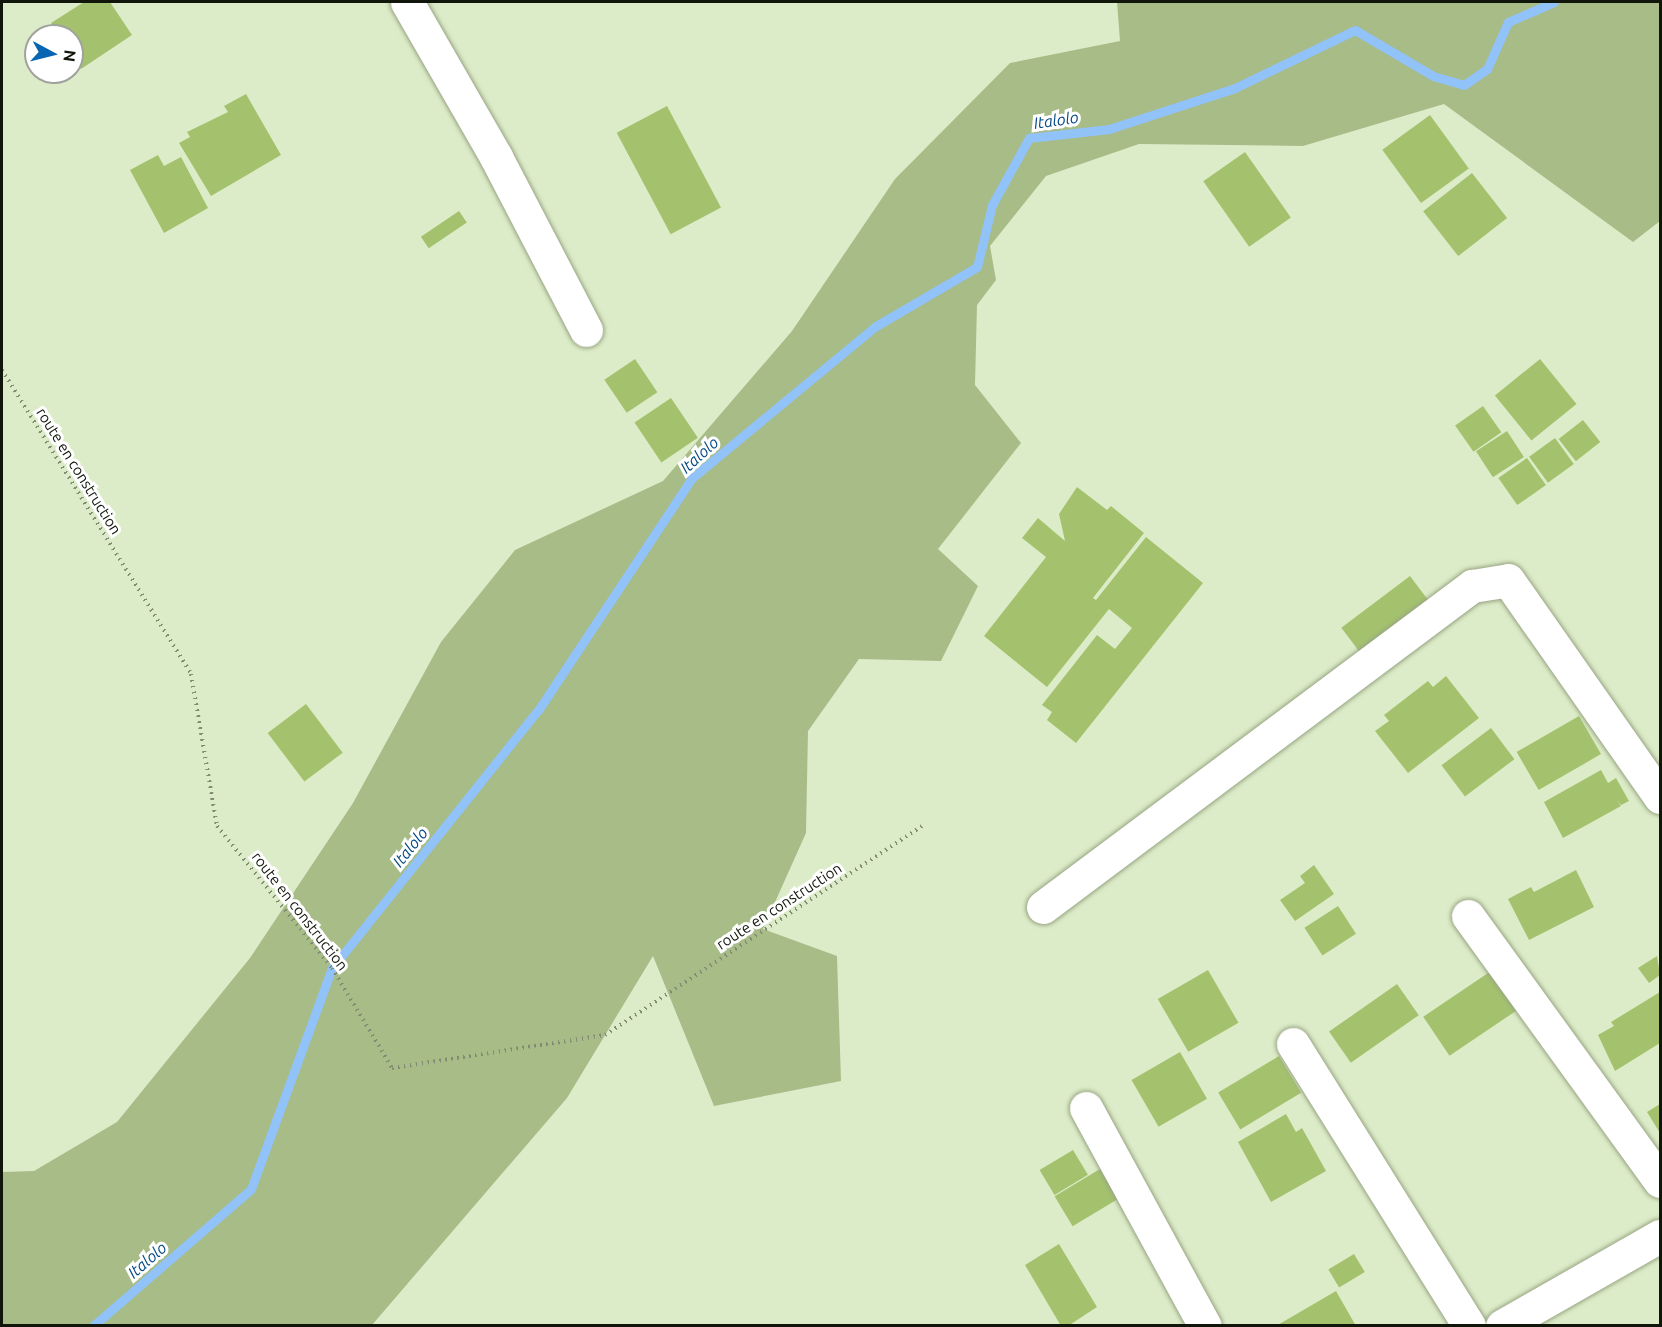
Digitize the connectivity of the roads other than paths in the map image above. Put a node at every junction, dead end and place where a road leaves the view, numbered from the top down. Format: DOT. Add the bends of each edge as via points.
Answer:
graph roads {
  1 [pos="407,2"];
  2 [pos="586,330"];
  3 [pos="1660,797"];
  4 [pos="1043,907"];
  5 [pos="1468,916"];
  6 [pos="1293,1044"];
  7 [pos="1086,1108"];
  8 [pos="1660,1180"];
  9 [pos="1660,1236"];
  10 [pos="1205,1326"];
  11 [pos="1469,1326"];
  12 [pos="1502,1326"];
  1 -- 2 [label="street" via="496,157"];
  3 -- 4 [label="street" via="1508,580 1472,586"];
  5 -- 8 [label="street"];
  6 -- 11 [label="street"];
  7 -- 10 [label="street"];
  9 -- 12 [label="street"];
}
